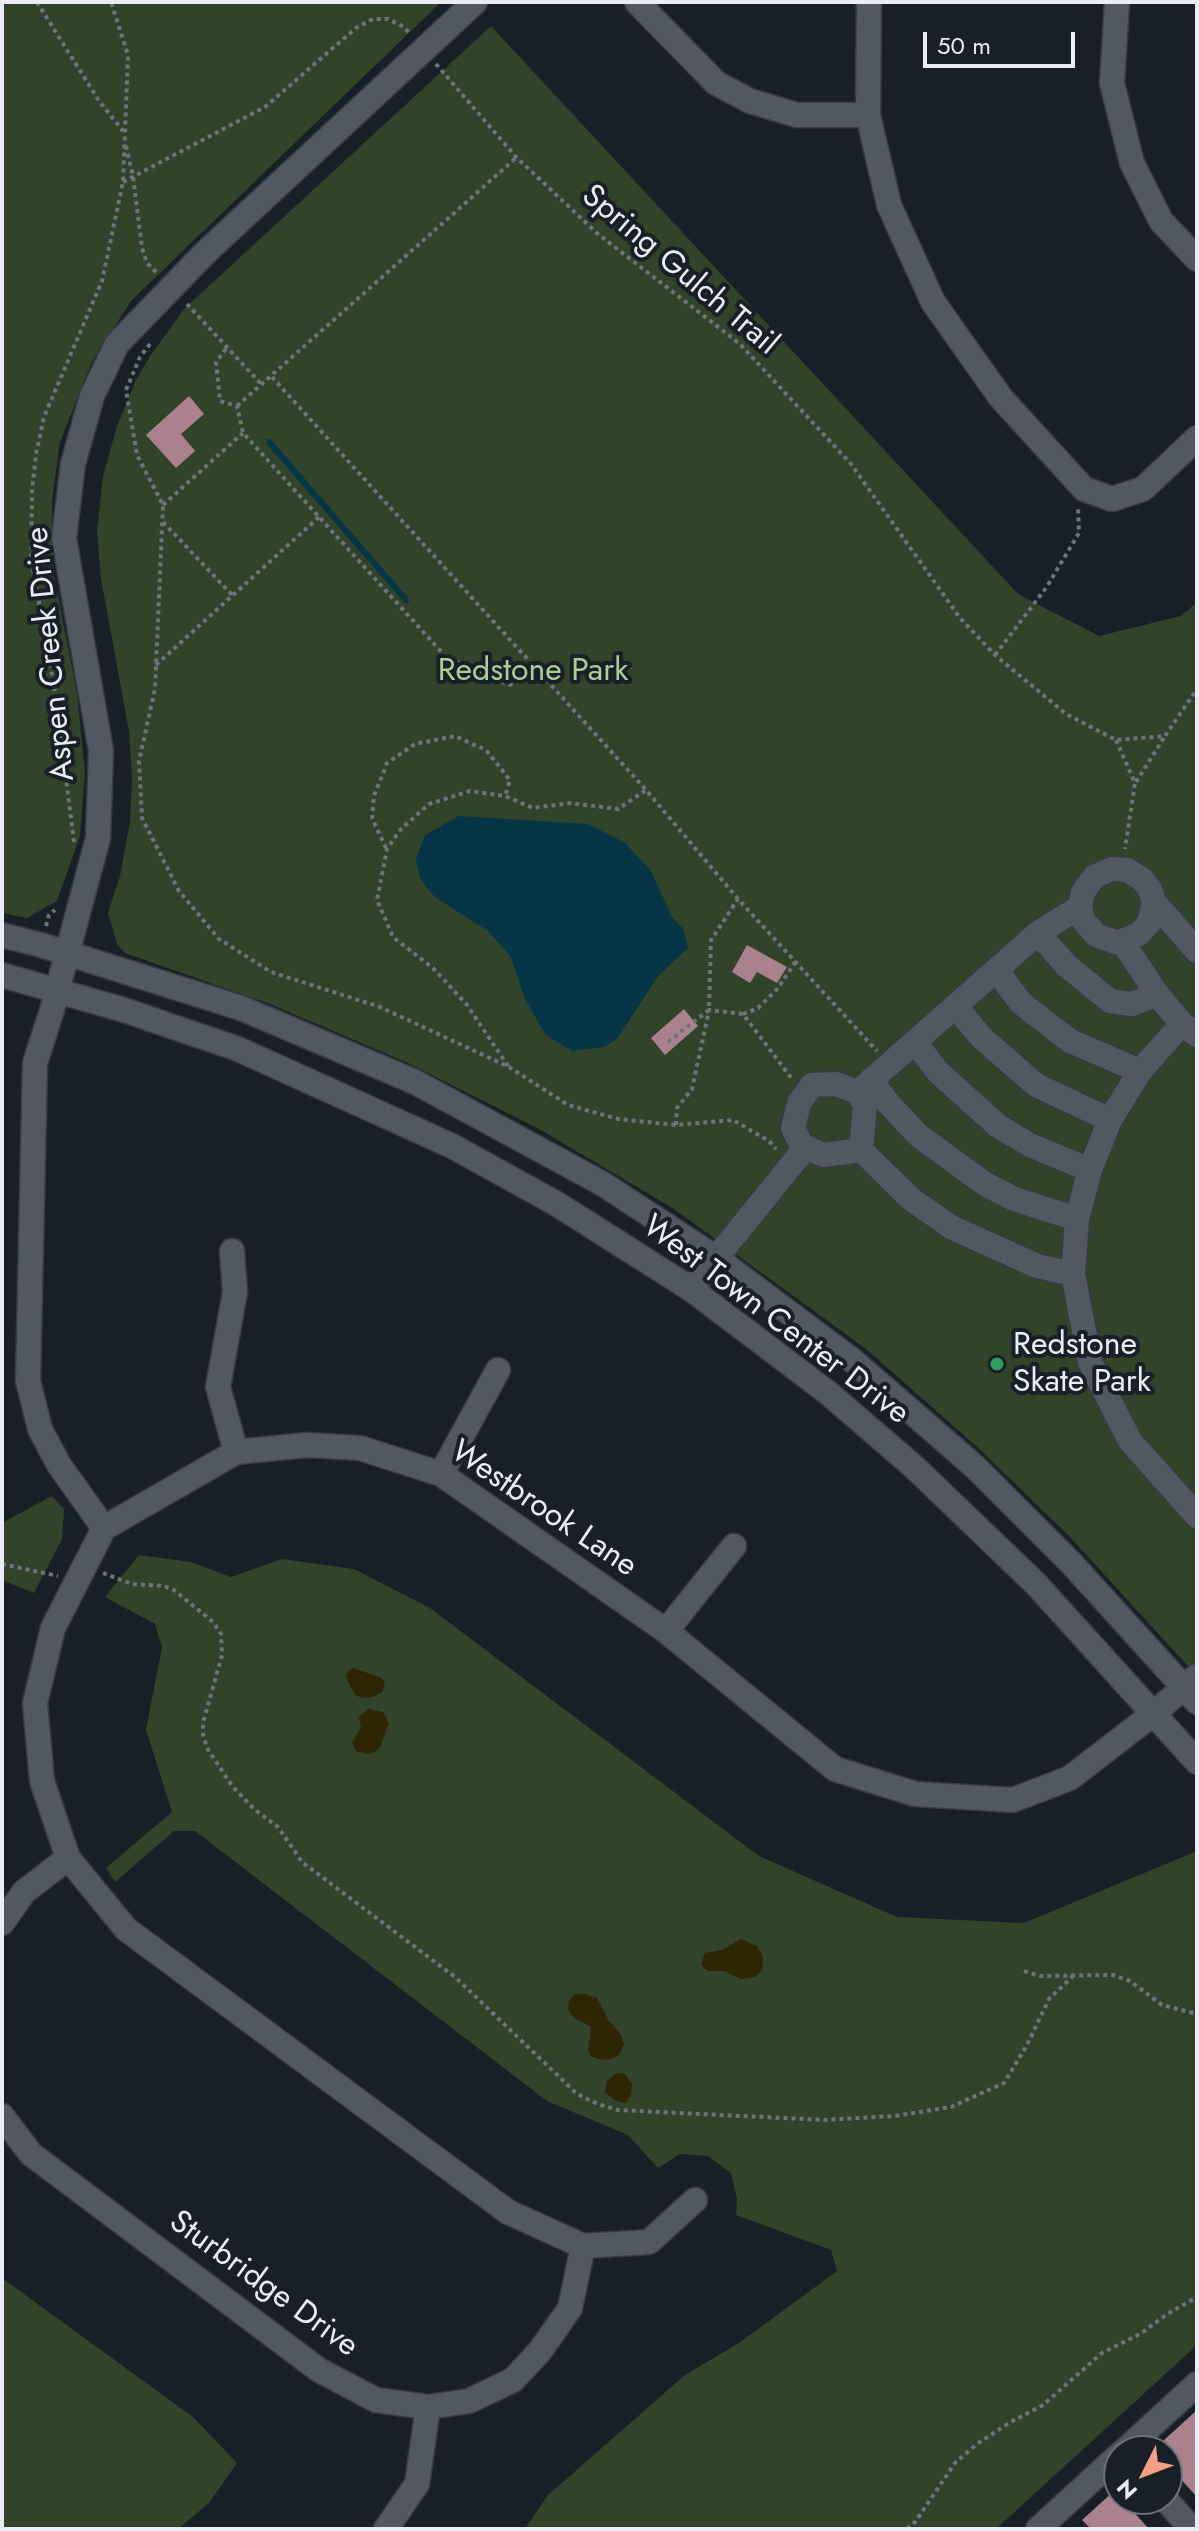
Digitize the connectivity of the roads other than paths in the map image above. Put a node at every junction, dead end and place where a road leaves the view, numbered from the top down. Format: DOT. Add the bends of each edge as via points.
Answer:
graph roads {
  1 [pos="475,2"];
  2 [pos="637,2"];
  3 [pos="869,2"];
  4 [pos="1117,2"];
  5 [pos="868,115"];
  6 [pos="1197,259"];
  7 [pos="1197,438"];
  8 [pos="1154,902"];
  9 [pos="1080,907"];
  10 [pos="1038,933"];
  11 [pos="2,935"];
  12 [pos="1122,941"];
  13 [pos="1197,951"];
  14 [pos="68,953"];
  15 [pos="996,970"];
  16 [pos="2,975"];
  17 [pos="57,991"];
  18 [pos="1157,994"];
  19 [pos="955,1006"];
  20 [pos="1190,1030"];
  21 [pos="915,1042"];
  22 [pos="1140,1071"];
  23 [pos="864,1086"];
  24 [pos="1110,1120"];
  25 [pos="861,1150"];
  26 [pos="797,1158"];
  27 [pos="1090,1170"];
  28 [pos="1077,1219"];
  29 [pos="232,1251"];
  30 [pos="716,1258"];
  31 [pos="1073,1274"];
  32 [pos="691,1289"];
  33 [pos="498,1370"];
  34 [pos="236,1452"];
  35 [pos="441,1474"];
  36 [pos="1197,1516"];
  37 [pos="104,1528"];
  38 [pos="734,1546"];
  39 [pos="666,1631"];
  40 [pos="1193,1688"];
  41 [pos="1153,1714"];
  42 [pos="1197,1762"];
  43 [pos="68,1858"];
  44 [pos="2,1923"];
  45 [pos="2,2116"];
  46 [pos="695,2200"];
  47 [pos="583,2246"];
  48 [pos="1197,2384"];
  49 [pos="428,2407"];
  50 [pos="1141,2435"];
  51 [pos="1103,2470"];
  52 [pos="1043,2527"];
  53 [pos="386,2529"];
  1 -- 14 [label="street, Aspen Creek Drive" via="170,287 117,344 92,396 73,464 64,538 101,751 98,838"];
  2 -- 5 [label="street" via="716,83 750,101 797,115"];
  3 -- 5 [label="street"];
  4 -- 6 [label="street" via="1112,83 1132,163 1161,221"];
  5 -- 7 [label="street" via="889,205 933,302 1001,398 1084,489 1112,499 1143,489"];
  8 -- 9 [label="street" via="1142,879 1111,869 1094,877"];
  8 -- 12 [label="street" via="1149,923"];
  8 -- 13 [label="street"];
  9 -- 10 [label="street"];
  9 -- 12 [label="street" via="1096,935"];
  10 -- 15 [label="street"];
  10 -- 18 [label="street" via="1066,965 1110,1001 1132,1004"];
  11 -- 14 [label="street, West Town Center Drive"];
  12 -- 18 [label="street"];
  14 -- 17 [label="street, Aspen Creek Drive"];
  14 -- 30 [label="street, West Town Center Drive" via="241,1008 415,1082 603,1184"];
  15 -- 19 [label="street"];
  15 -- 22 [label="street" via="1021,1003 1070,1041"];
  16 -- 17 [label="street, West Town Center Drive"];
  17 -- 32 [label="street, West Town Center Drive" via="238,1049 452,1146 557,1204"];
  17 -- 37 [label="street, Aspen Creek Drive" via="35,1063 28,1381 40,1429"];
  18 -- 20 [label="street"];
  19 -- 21 [label="street"];
  19 -- 24 [label="street" via="982,1038 1036,1085"];
  20 -- 22 [label="street"];
  21 -- 23 [label="street"];
  21 -- 27 [label="street" via="938,1072 998,1126"];
  22 -- 24 [label="street"];
  23 -- 25 [label="street"];
  23 -- 26 [label="street" via="812,1085 799,1103 793,1128"];
  23 -- 28 [label="street" via="918,1135 985,1184"];
  24 -- 27 [label="street"];
  25 -- 26 [label="street" via="823,1155 806,1147"];
  25 -- 31 [label="street" via="911,1199 951,1227 1037,1266"];
  26 -- 30 [label="street"];
  27 -- 28 [label="street"];
  28 -- 31 [label="street"];
  29 -- 34 [label="street" via="235,1292 218,1387"];
  30 -- 32 [label="street"];
  30 -- 40 [label="street, West Town Center Drive" via="852,1360 974,1466"];
  31 -- 36 [label="street" via="1090,1362 1123,1428"];
  32 -- 41 [label="street, West Town Center Drive" via="827,1392 913,1466 1036,1584"];
  33 -- 35 [label="street"];
  34 -- 35 [label="street, Westbrook Lane" via="307,1445 360,1448"];
  34 -- 37 [label="street, Westbrook Lane"];
  35 -- 39 [label="street, Westbrook Lane"];
  37 -- 43 [label="street" via="53,1628 35,1703 42,1781"];
  38 -- 39 [label="street"];
  39 -- 41 [label="street, Westbrook Lane" via="835,1769 915,1794 1013,1800 1070,1778"];
  40 -- 41 [label="street, Westbrook Lane"];
  41 -- 42 [label="street, West Town Center Drive"];
  43 -- 44 [label="street" via="24,1892"];
  43 -- 47 [label="street" via="126,1929 508,2212"];
  45 -- 49 [label="street, Sturbridge Drive" via="31,2154 319,2370 376,2400"];
  46 -- 47 [label="street" via="649,2242"];
  47 -- 49 [label="street, Sturbridge Drive" via="570,2308 513,2380 469,2401"];
  48 -- 50 [label="street"];
  49 -- 53 [label="street" via="417,2484"];
  51 -- 52 [label="street"];
}
